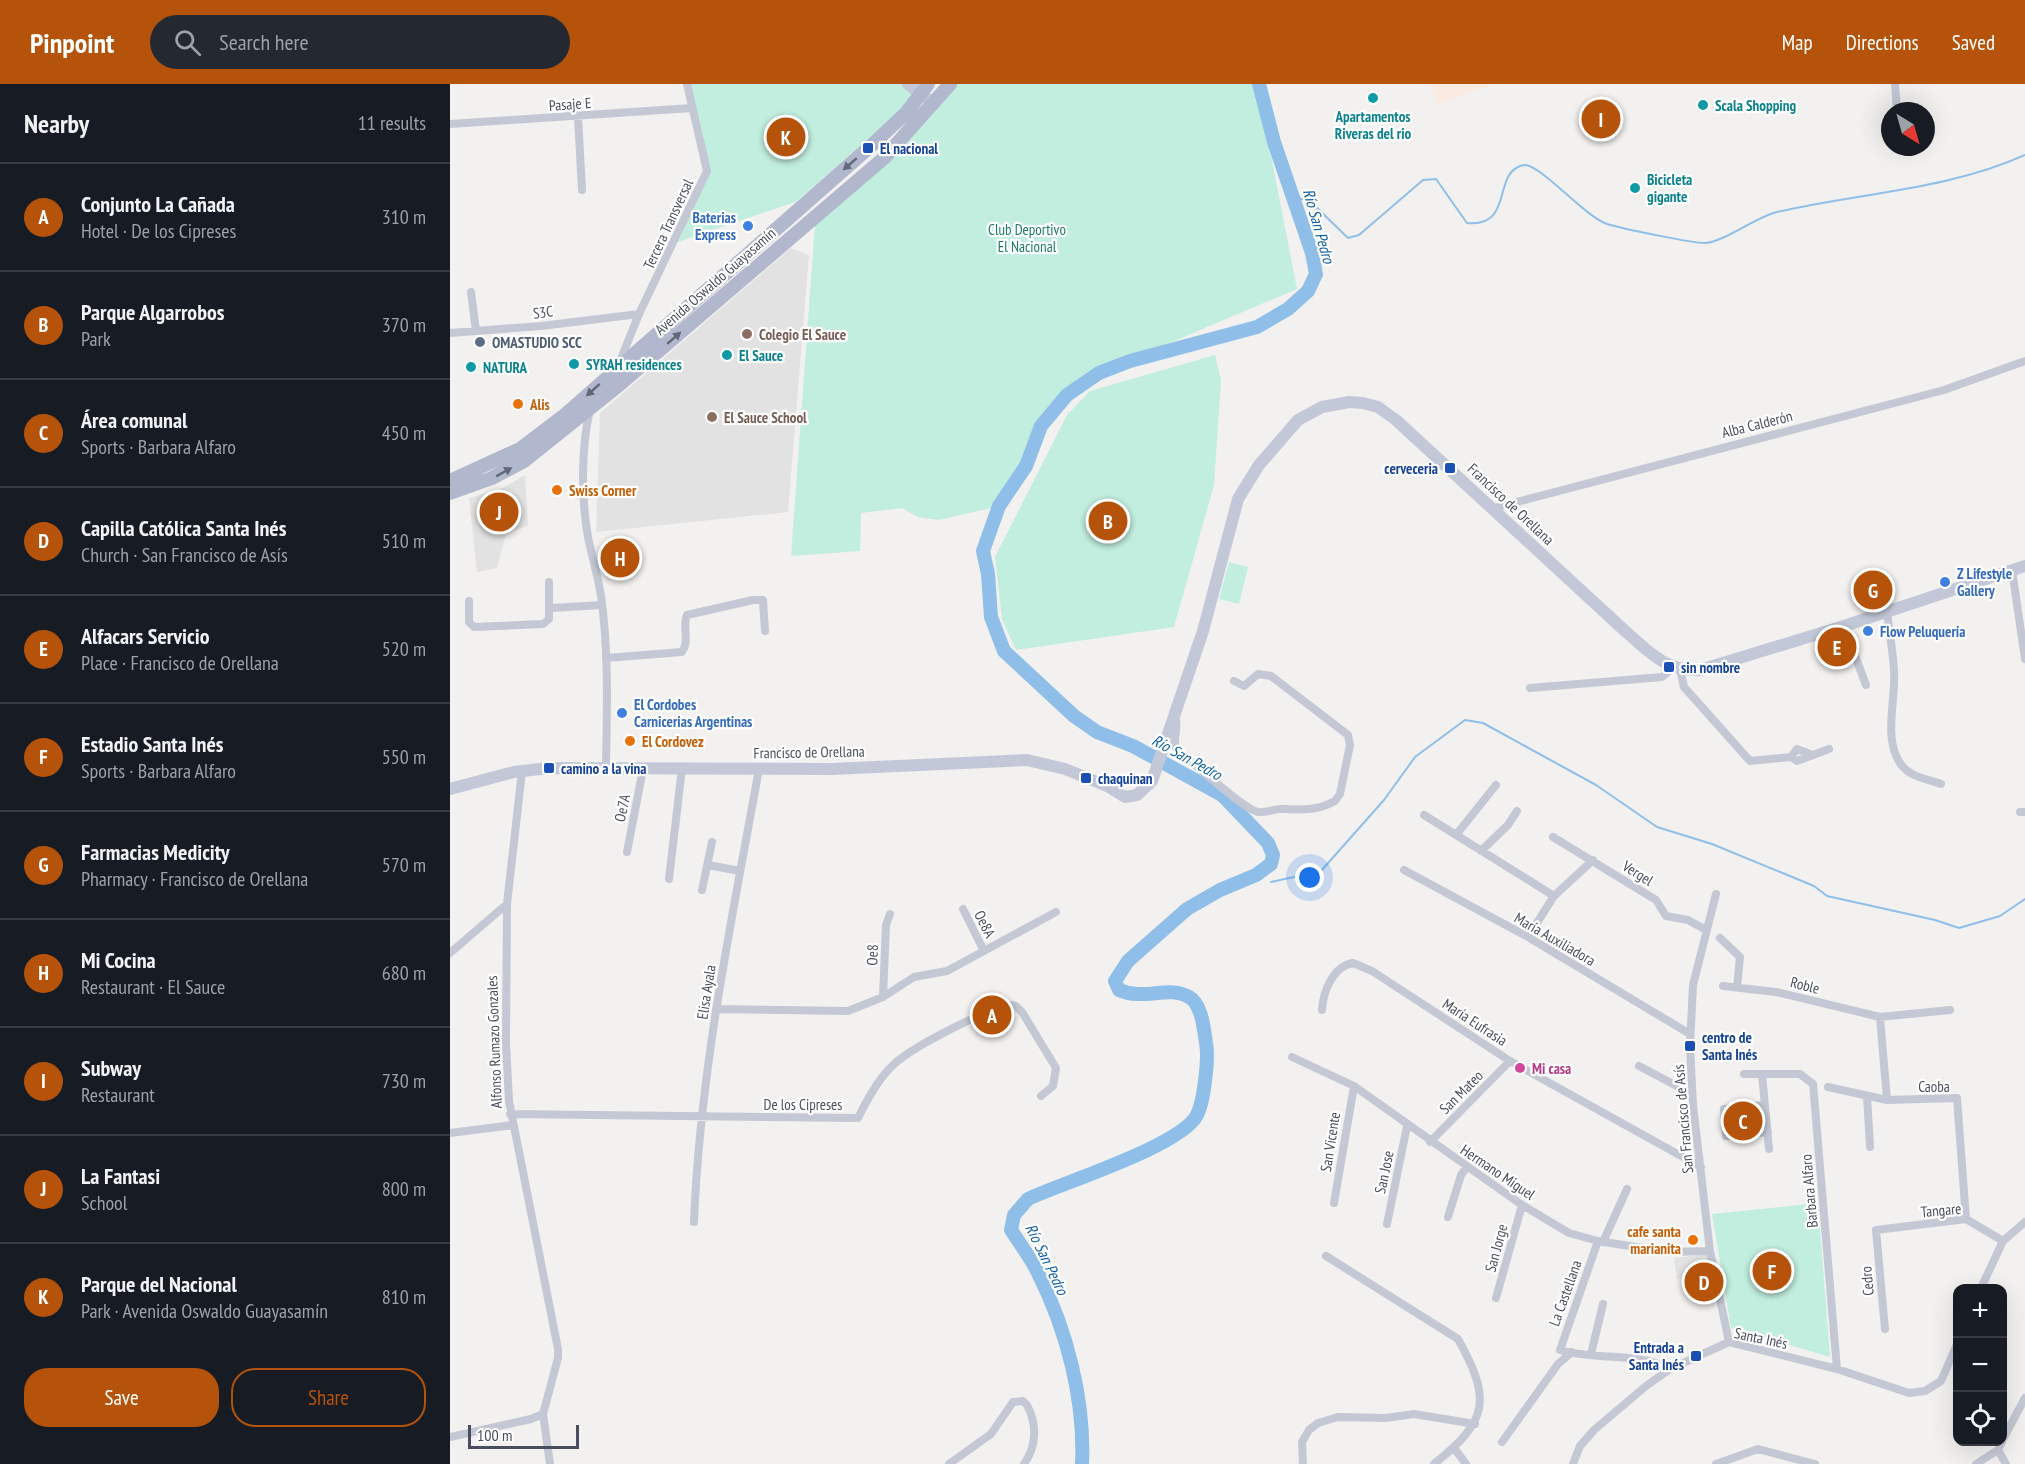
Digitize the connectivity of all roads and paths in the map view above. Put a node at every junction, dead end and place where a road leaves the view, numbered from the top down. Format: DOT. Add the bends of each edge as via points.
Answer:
graph roads {
  1 [pos="687,84"];
  2 [pos="908,84"];
  3 [pos="950,84"];
  4 [pos="1895,84"];
  5 [pos="924,87"];
  6 [pos="936,101"];
  7 [pos="1896,102"];
  8 [pos="692,108"];
  9 [pos="578,117"];
  10 [pos="450,124"];
  11 [pos="582,190"];
  12 [pos="471,292"];
  13 [pos="639,314"];
  14 [pos="476,331"];
  15 [pos="450,333"];
  16 [pos="2025,361"];
  17 [pos="617,369"];
  18 [pos="590,408"];
  19 [pos="450,481"];
  20 [pos="450,493"];
  21 [pos="1494,508"];
  22 [pos="2025,566"];
  23 [pos="2012,570"];
  24 [pos="549,582"];
  25 [pos="469,601"];
  26 [pos="602,605"];
  27 [pos="551,608"];
  28 [pos="1887,611"];
  29 [pos="1844,626"];
  30 [pos="765,632"];
  31 [pos="606,658"];
  32 [pos="2025,659"];
  33 [pos="1677,669"];
  34 [pos="1234,681"];
  35 [pos="1866,685"];
  36 [pos="1530,688"];
  37 [pos="1174,714"];
  38 [pos="1829,749"];
  39 [pos="606,766"];
  40 [pos="682,768"];
  41 [pos="644,769"];
  42 [pos="759,769"];
  43 [pos="522,771"];
  44 [pos="1496,784"];
  45 [pos="1941,784"];
  46 [pos="450,789"];
  47 [pos="1517,811"];
  48 [pos="1424,815"];
  49 [pos="1456,835"];
  50 [pos="1553,837"];
  51 [pos="712,843"];
  52 [pos="1481,851"];
  53 [pos="627,852"];
  54 [pos="1593,860"];
  55 [pos="708,865"];
  56 [pos="1404,870"];
  57 [pos="740,871"];
  58 [pos="669,879"];
  59 [pos="702,890"];
  60 [pos="1716,894"];
  61 [pos="1554,896"];
  62 [pos="507,904"];
  63 [pos="963,909"];
  64 [pos="1056,912"];
  65 [pos="890,914"];
  66 [pos="1706,930"];
  67 [pos="1528,937"];
  68 [pos="1720,938"];
  69 [pos="984,951"];
  70 [pos="450,953"];
  71 [pos="1723,986"];
  72 [pos="1737,987"];
  73 [pos="883,997"];
  74 [pos="717,1009"];
  75 [pos="1322,1010"];
  76 [pos="1950,1010"];
  77 [pos="1880,1017"];
  78 [pos="1690,1034"];
  79 [pos="1292,1057"];
  80 [pos="1510,1060"];
  81 [pos="1639,1066"];
  82 [pos="1744,1074"];
  83 [pos="1762,1074"];
  84 [pos="1354,1086"];
  85 [pos="1828,1087"];
  86 [pos="1692,1094"];
  87 [pos="1041,1096"];
  88 [pos="1867,1096"];
  89 [pos="1887,1100"];
  90 [pos="1765,1105"];
  91 [pos="510,1113"];
  92 [pos="701,1115"];
  93 [pos="513,1125"];
  94 [pos="1407,1126"];
  95 [pos="1768,1132"];
  96 [pos="450,1133"];
  97 [pos="1430,1142"];
  98 [pos="1870,1147"];
  99 [pos="1769,1149"];
  100 [pos="1467,1167"];
  101 [pos="1701,1167"];
  102 [pos="1627,1190"];
  103 [pos="1334,1203"];
  104 [pos="1522,1205"];
  105 [pos="1448,1217"];
  106 [pos="1966,1219"];
  107 [pos="694,1222"];
  108 [pos="2025,1222"];
  109 [pos="1387,1224"];
  110 [pos="1876,1230"];
  111 [pos="2002,1241"];
  112 [pos="1600,1242"];
  113 [pos="1710,1251"];
  114 [pos="1326,1256"];
  115 [pos="1983,1284"];
  116 [pos="1496,1298"];
  117 [pos="1603,1304"];
  118 [pos="1885,1329"];
  119 [pos="1728,1342"];
  120 [pos="1572,1352"];
  121 [pos="1953,1353"];
  122 [pos="1591,1354"];
  123 [pos="1670,1369"];
  124 [pos="1837,1369"];
  125 [pos="2025,1398"];
  126 [pos="543,1414"];
  127 [pos="1475,1424"];
  128 [pos="2007,1432"];
  129 [pos="450,1437"];
  130 [pos="1502,1442"];
  131 [pos="1998,1446"];
  132 [pos="2002,1446"];
  133 [pos="1454,1448"];
  134 [pos="550,1464"];
  135 [pos="949,1464"];
  136 [pos="1024,1464"];
  137 [pos="1303,1464"];
  138 [pos="1434,1464"];
  139 [pos="1466,1464"];
  140 [pos="1573,1464"];
  141 [pos="1716,1464"];
  142 [pos="1815,1464"];
  143 [pos="1976,1464"];
  144 [pos="2006,1464"];
  1 -- 8 [label="street, Tercera Transversal"];
  2 -- 5 [label="street"];
  3 -- 6 [label="main road, Avenida Oswaldo Guayasamín"];
  4 -- 7 [label="street"];
  5 -- 6 [label="street"];
  5 -- 17 [label="main road, Avenida Oswaldo Guayasamín, one-way" via="907,112 873,144"];
  18 -- 6 [label="main road, Avenida Oswaldo Guayasamín, one-way" via="884,158"];
  8 -- 9 [label="street, Pasaje E"];
  8 -- 13 [label="street, Tercera Transversal" via="707,171"];
  9 -- 10 [label="street, Pasaje E"];
  9 -- 11 [label="street"];
  12 -- 14 [label="street"];
  13 -- 14 [label="street, S3C"];
  13 -- 17 [label="street, Tercera Transversal"];
  14 -- 15 [label="street, S3C"];
  16 -- 21 [label="street, Alba Calderón" via="1944,390"];
  17 -- 19 [label="main road, Avenida Oswaldo Guayasamín, one-way" via="520,449"];
  20 -- 18 [label="main road, Avenida Oswaldo Guayasamín, one-way" via="524,461"];
  18 -- 26 [label="street" via="585,430 584,477 588,535"];
  21 -- 33 [label="street, Francisco de Orellana" via="1624,630 1660,661"];
  21 -- 37 [label="street, Francisco de Orellana" via="1378,407 1349,402 1309,413 1286,431 1238,499 1203,631"];
  22 -- 23 [label="street"];
  23 -- 28 [label="street"];
  23 -- 32 [label="street"];
  24 -- 27 [label="street"];
  25 -- 27 [label="street" via="469,622 474,627 543,624 549,619"];
  26 -- 27 [label="street"];
  26 -- 31 [label="street"];
  28 -- 29 [label="street"];
  28 -- 45 [label="street" via="1894,669 1891,726 1897,756 1912,774"];
  29 -- 33 [label="street" via="1700,670"];
  29 -- 35 [label="street"];
  30 -- 31 [label="street" via="763,600 753,600 687,615 682,652"];
  31 -- 39 [label="street"];
  33 -- 36 [label="street" via="1662,677"];
  33 -- 38 [label="street" via="1684,687 1747,760 1797,761"];
  34 -- 37 [label="street" via="1244,687 1258,674 1271,676 1348,735 1350,745 1340,794 1335,801 1298,811 1258,812 1245,805 1174,747"];
  37 -- 42 [label="street, Francisco de Orellana" via="1154,775 1137,795 1125,797 1070,771 1027,760"];
  39 -- 41 [label="street, Francisco de Orellana"];
  39 -- 43 [label="street, Francisco de Orellana"];
  40 -- 41 [label="street, Francisco de Orellana"];
  40 -- 42 [label="street, Francisco de Orellana"];
  40 -- 58 [label="street"];
  41 -- 53 [label="street, Oe7A"];
  42 -- 57 [label="street, Elisa Ayala"];
  43 -- 46 [label="street, Francisco de Orellana"];
  43 -- 62 [label="street, Alfonso Rumazo Gonzales"];
  44 -- 49 [label="street"];
  47 -- 52 [label="street"];
  48 -- 49 [label="street"];
  49 -- 52 [label="street"];
  50 -- 54 [label="street, Vergel"];
  51 -- 55 [label="street"];
  52 -- 61 [label="street"];
  54 -- 61 [label="street"];
  54 -- 66 [label="street, Vergel" via="1656,900 1666,916 1688,920"];
  55 -- 57 [label="street"];
  55 -- 59 [label="street"];
  56 -- 67 [label="street, María Auxiliadora"];
  57 -- 74 [label="street, Elisa Ayala"];
  60 -- 66 [label="street, San Francisco de Asís"];
  61 -- 67 [label="street"];
  62 -- 70 [label="street"];
  62 -- 91 [label="street, Alfonso Rumazo Gonzales" via="506,1044"];
  63 -- 69 [label="street, Oe8A"];
  64 -- 69 [label="street"];
  65 -- 73 [label="street, Oe8" via="886,925"];
  66 -- 78 [label="street, San Francisco de Asís" via="1693,985"];
  67 -- 78 [label="street, María Auxiliadora"];
  68 -- 72 [label="street" via="1740,957"];
  69 -- 73 [label="street" via="947,971 914,977"];
  71 -- 72 [label="street, Roble"];
  72 -- 77 [label="street, Roble" via="1776,992"];
  73 -- 74 [label="street" via="848,1011"];
  74 -- 92 [label="street, Elisa Ayala"];
  75 -- 80 [label="street, María Eufrasia" via="1334,975 1353,963 1372,971"];
  76 -- 77 [label="street, Roble"];
  77 -- 89 [label="street"];
  78 -- 86 [label="street, San Francisco de Asís"];
  79 -- 84 [label="street, Hermano Miguel"];
  80 -- 97 [label="street, San Mateo"];
  80 -- 101 [label="street, María Eufrasia"];
  81 -- 86 [label="street"];
  82 -- 83 [label="street, Barbara Alfaro"];
  83 -- 90 [label="street"];
  83 -- 124 [label="street, Barbara Alfaro" via="1800,1074 1813,1084"];
  84 -- 94 [label="street, Hermano Miguel"];
  84 -- 103 [label="street, San Vicente"];
  85 -- 88 [label="street, Caoba"];
  86 -- 101 [label="street, San Francisco de Asís"];
  87 -- 92 [label="street, De los Cipreses" via="1053,1086 1056,1068 1022,1012 1011,1005 975,1019 901,1058 884,1074 858,1118"];
  88 -- 89 [label="street, Caoba"];
  88 -- 98 [label="street"];
  89 -- 106 [label="street, Caoba" via="1957,1098"];
  90 -- 95 [label="street"];
  90 -- 95 [label="street" via="1724,1109 1726,1136"];
  91 -- 92 [label="street, De los Cipreses"];
  91 -- 93 [label="street, Alfonso Rumazo Gonzales"];
  92 -- 107 [label="street, Elisa Ayala"];
  93 -- 96 [label="street"];
  93 -- 126 [label="street, Alfonso Rumazo Gonzales" via="558,1349"];
  94 -- 97 [label="street, Hermano Miguel"];
  94 -- 109 [label="street, San Jose"];
  95 -- 99 [label="street"];
  97 -- 100 [label="street, Hermano Miguel"];
  100 -- 104 [label="street, Hermano Miguel"];
  100 -- 105 [label="street"];
  101 -- 113 [label="street, San Francisco de Asís"];
  102 -- 112 [label="street"];
  104 -- 112 [label="street, Hermano Miguel" via="1569,1233"];
  104 -- 116 [label="street, San Jorge"];
  106 -- 110 [label="street, Tangare"];
  106 -- 111 [label="street, Tangare"];
  108 -- 111 [label="street"];
  110 -- 118 [label="street, Cedro"];
  111 -- 115 [label="street"];
  112 -- 113 [label="street, Hermano Miguel" via="1668,1252"];
  112 -- 120 [label="street, La Castellana" via="1559,1348"];
  113 -- 119 [label="street, San Francisco de Asís"];
  114 -- 127 [label="street" via="1458,1339 1470,1361 1481,1399"];
  117 -- 122 [label="street"];
  119 -- 123 [label="street, Santa Inés"];
  119 -- 124 [label="street, Santa Inés"];
  120 -- 122 [label="street"];
  120 -- 130 [label="street" via="1558,1364"];
  121 -- 124 [label="street, Santa Inés" via="1941,1381 1925,1391 1909,1393"];
  122 -- 123 [label="street" via="1633,1358"];
  123 -- 140 [label="street, Santa Inés" via="1594,1430 1580,1446"];
  125 -- 128 [label="street"];
  126 -- 129 [label="street"];
  126 -- 134 [label="street"];
  127 -- 133 [label="street"];
  127 -- 137 [label="street" via="1414,1414 1338,1417 1310,1430 1302,1442"];
  131 -- 143 [label="street"];
  132 -- 144 [label="street"];
  133 -- 138 [label="street"];
  133 -- 139 [label="street"];
  135 -- 136 [label="street" via="991,1434 1017,1401 1027,1405 1034,1432 1035,1443"];
  141 -- 142 [label="street" via="1758,1449"];
}
